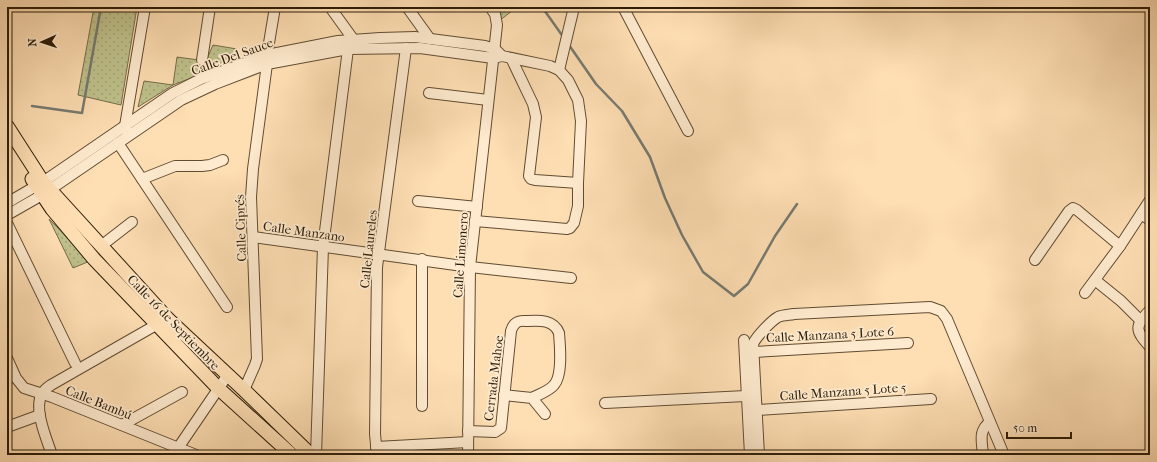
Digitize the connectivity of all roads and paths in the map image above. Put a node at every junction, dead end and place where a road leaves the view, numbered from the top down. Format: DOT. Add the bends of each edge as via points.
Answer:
graph roads {
  1 [pos="145,7"];
  2 [pos="210,7"];
  3 [pos="275,7"];
  4 [pos="330,7"];
  5 [pos="407,7"];
  6 [pos="490,7"];
  7 [pos="574,7"];
  8 [pos="623,7"];
  9 [pos="353,39"];
  10 [pos="430,39"];
  11 [pos="348,48"];
  12 [pos="406,48"];
  13 [pos="500,55"];
  14 [pos="202,60"];
  15 [pos="267,60"];
  16 [pos="559,70"];
  17 [pos="429,93"];
  18 [pos="488,100"];
  19 [pos="7,126"];
  20 [pos="688,131"];
  21 [pos="123,135"];
  22 [pos="7,138"];
  23 [pos="224,160"];
  24 [pos="142,179"];
  25 [pos="578,183"];
  26 [pos="43,189"];
  27 [pos="1150,200"];
  28 [pos="418,202"];
  29 [pos="7,203"];
  30 [pos="477,207"];
  31 [pos="1141,214"];
  32 [pos="7,215"];
  33 [pos="475,220"];
  34 [pos="1150,220"];
  35 [pos="132,222"];
  36 [pos="7,223"];
  37 [pos="253,237"];
  38 [pos="101,246"];
  39 [pos="1120,246"];
  40 [pos="323,247"];
  41 [pos="379,254"];
  42 [pos="422,259"];
  43 [pos="1036,260"];
  44 [pos="470,266"];
  45 [pos="572,278"];
  46 [pos="1095,280"];
  47 [pos="1085,293"];
  48 [pos="227,307"];
  49 [pos="1150,310"];
  50 [pos="1140,320"];
  51 [pos="156,325"];
  52 [pos="744,340"];
  53 [pos="908,343"];
  54 [pos="1150,348"];
  55 [pos="754,352"];
  56 [pos="7,358"];
  57 [pos="75,363"];
  58 [pos="227,376"];
  59 [pos="218,388"];
  60 [pos="244,390"];
  61 [pos="182,392"];
  62 [pos="42,394"];
  63 [pos="504,395"];
  64 [pos="746,396"];
  65 [pos="532,398"];
  66 [pos="931,399"];
  67 [pos="605,403"];
  68 [pos="422,406"];
  69 [pos="757,410"];
  70 [pos="545,414"];
  71 [pos="40,416"];
  72 [pos="990,422"];
  73 [pos="122,425"];
  74 [pos="7,427"];
  75 [pos="468,431"];
  76 [pos="468,442"];
  77 [pos="178,448"];
  78 [pos="376,451"];
  79 [pos="52,455"];
  80 [pos="196,455"];
  81 [pos="292,455"];
  82 [pos="311,455"];
  83 [pos="316,455"];
  84 [pos="468,455"];
  85 [pos="743,455"];
  86 [pos="750,455"];
  87 [pos="759,455"];
  88 [pos="983,455"];
  89 [pos="1004,455"];
  1 -- 21 [label="street"];
  2 -- 14 [label="street"];
  3 -- 15 [label="street, Calle Ciprés"];
  4 -- 9 [label="street"];
  5 -- 10 [label="street"];
  6 -- 13 [label="street, Calle Limonero" via="497,20"];
  7 -- 16 [label="street"];
  8 -- 20 [label="street"];
  9 -- 10 [label="street, Calle Del Sauce"];
  9 -- 15 [label="street, Calle Del Sauce" via="307,46"];
  10 -- 13 [label="street, Calle Del Sauce"];
  11 -- 12 [label="street, Calle Del Sauce"];
  11 -- 15 [label="street, Calle Del Sauce"];
  11 -- 40 [label="street"];
  12 -- 13 [label="street, Calle Del Sauce"];
  12 -- 41 [label="street, Calle Laureles"];
  13 -- 16 [label="street, Calle Del Sauce"];
  13 -- 18 [label="street, Calle Limonero"];
  13 -- 25 [label="street" via="533,104 536,117 529,176 534,180"];
  15 -- 21 [label="street, Calle Del Sauce" via="181,100"];
  15 -- 37 [label="street, Calle Ciprés" via="252,183"];
  16 -- 25 [label="street" via="568,80 578,100 582,122"];
  17 -- 18 [label="street"];
  18 -- 30 [label="street, Calle Limonero"];
  19 -- 26 [label="main road"];
  21 -- 24 [label="street"];
  21 -- 26 [label="street, Calle Del Sauce"];
  21 -- 26 [label="street, Calle Del Sauce"];
  22 -- 26 [label="main road"];
  23 -- 24 [label="street" via="202,166 175,166"];
  24 -- 48 [label="street"];
  25 -- 33 [label="street" via="578,206 574,223 570,228"];
  26 -- 29 [label="street"];
  26 -- 32 [label="street"];
  26 -- 38 [label="main road, Calle 16 de Septiembre"];
  26 -- 51 [label="main road, Calle 16 de Septiembre" via="94,259"];
  27 -- 31 [label="street"];
  28 -- 30 [label="street"];
  30 -- 33 [label="street, Calle Limonero"];
  31 -- 34 [label="street"];
  31 -- 39 [label="street"];
  33 -- 44 [label="street, Calle Limonero"];
  35 -- 38 [label="street"];
  36 -- 57 [label="street"];
  37 -- 40 [label="street, Calle Manzano"];
  37 -- 60 [label="street, Calle Ciprés" via="257,359"];
  38 -- 58 [label="main road, Calle 16 de Septiembre" via="168,319"];
  39 -- 43 [label="street" via="1073,208 1068,211"];
  39 -- 46 [label="street"];
  40 -- 41 [label="street, Calle Manzano"];
  40 -- 83 [label="street"];
  41 -- 42 [label="street, Calle Manzano"];
  41 -- 78 [label="street, Calle Laureles" via="376,295"];
  42 -- 44 [label="street, Calle Manzano"];
  42 -- 68 [label="street"];
  44 -- 45 [label="street, Calle Manzano"];
  44 -- 75 [label="street, Calle Limonero"];
  46 -- 47 [label="street"];
  46 -- 50 [label="street"];
  49 -- 50 [label="street"];
  50 -- 54 [label="street" via="1138,331"];
  51 -- 59 [label="main road, Calle 16 de Septiembre"];
  51 -- 62 [label="street" via="51,384"];
  52 -- 64 [label="street"];
  53 -- 55 [label="street, Calle Manzana 5 Lote 6"];
  55 -- 69 [label="street"];
  55 -- 72 [label="street" via="754,344 758,337 775,319 782,316 935,309 941,311 947,319"];
  56 -- 62 [label="street, Calle Bambú" via="20,384"];
  58 -- 59 [label="street"];
  58 -- 60 [label="main road, Calle 16 de Septiembre"];
  59 -- 77 [label="street"];
  59 -- 81 [label="main road, Calle 16 de Septiembre"];
  60 -- 82 [label="main road, Calle 16 de Septiembre"];
  61 -- 73 [label="street"];
  62 -- 71 [label="street" via="39,403"];
  62 -- 73 [label="street, Calle Bambú"];
  63 -- 65 [label="street"];
  63 -- 65 [label="street, Cerrada Mahoe" via="512,326 520,321 544,321 559,333 559,377 550,389"];
  63 -- 75 [label="street, Cerrada Mahoe" via="499,431"];
  64 -- 67 [label="street"];
  64 -- 86 [label="street"];
  65 -- 70 [label="street"];
  66 -- 69 [label="street, Calle Manzana 5 Lote 5"];
  69 -- 87 [label="street"];
  71 -- 74 [label="street"];
  71 -- 79 [label="street"];
  72 -- 88 [label="street" via="981,434"];
  72 -- 89 [label="street"];
  73 -- 77 [label="street, Calle Bambú"];
  75 -- 76 [label="street, Calle Limonero"];
  76 -- 78 [label="street"];
  76 -- 84 [label="street, Calle Limonero"];
  77 -- 80 [label="street, Calle Bambú"];
  85 -- 86 [label="street"];
}
